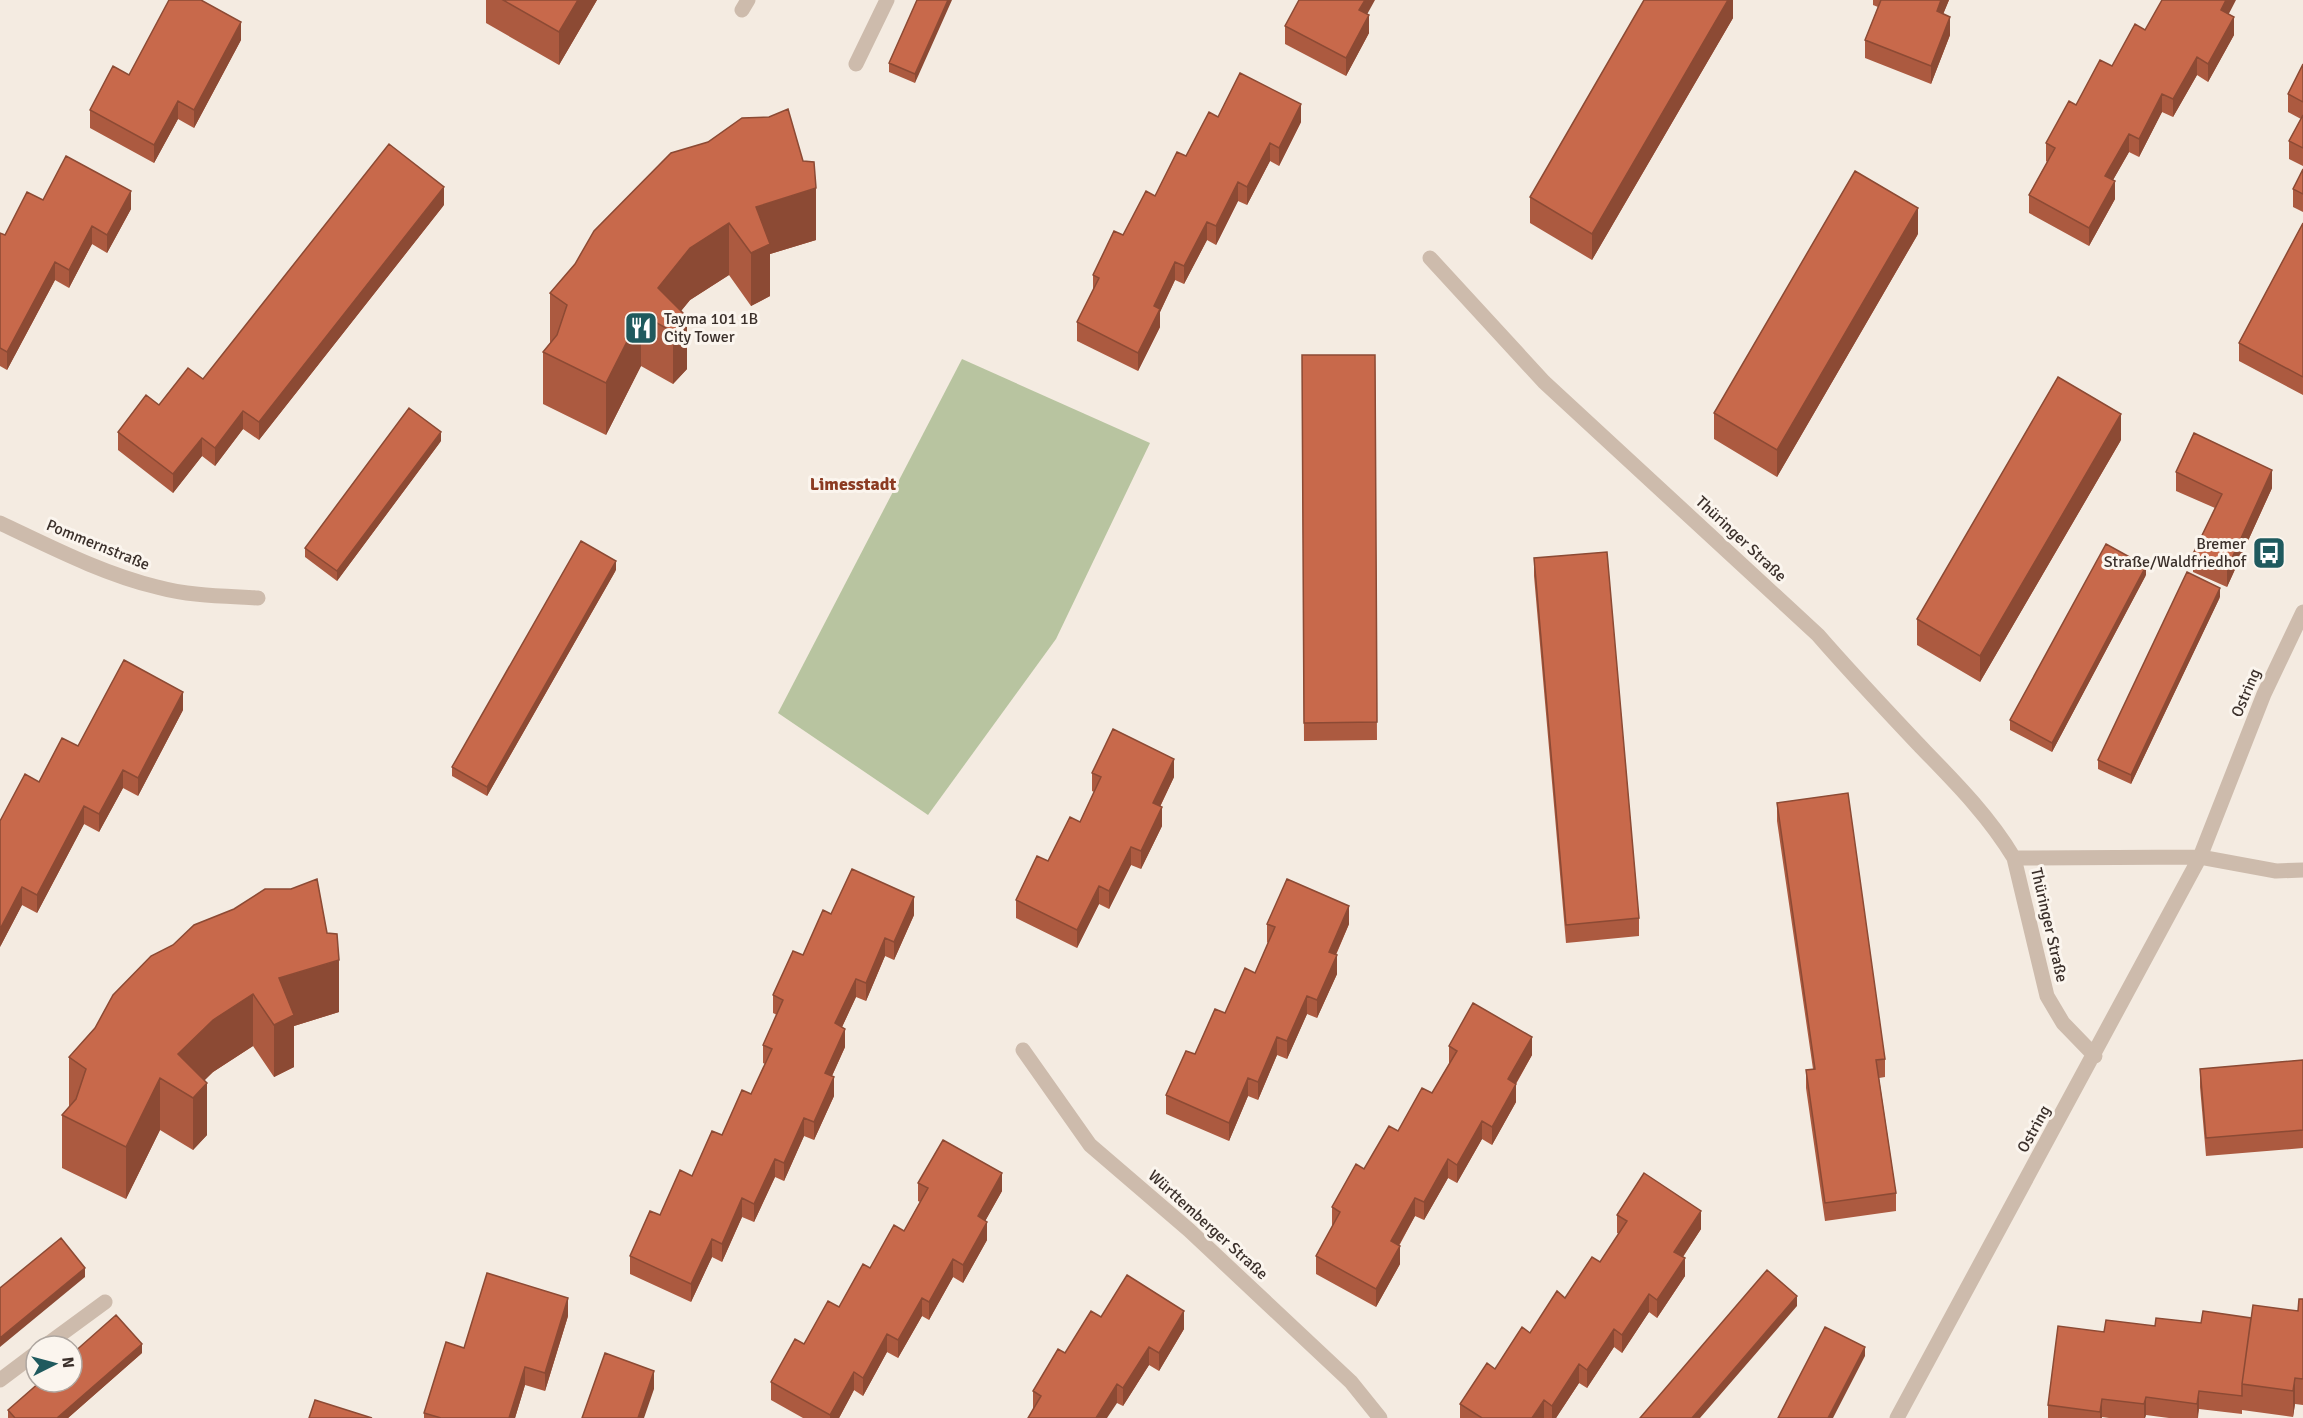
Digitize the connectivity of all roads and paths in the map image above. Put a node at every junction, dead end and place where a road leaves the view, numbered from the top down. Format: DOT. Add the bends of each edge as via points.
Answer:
graph roads {
  1 [pos="887,0"];
  2 [pos="856,64"];
  3 [pos="1430,258"];
  4 [pos="0,523"];
  5 [pos="258,598"];
  6 [pos="2303,612"];
  7 [pos="2200,857"];
  8 [pos="2014,858"];
  9 [pos="2303,870"];
  10 [pos="1023,1050"];
  11 [pos="2095,1056"];
  12 [pos="105,1302"];
  13 [pos="61,1334"];
  14 [pos="24,1362"];
  15 [pos="0,1380"];
  16 [pos="1380,1418"];
  17 [pos="1897,1418"];
  1 -- 2 [label="street"];
  3 -- 8 [label="street, Thüringer Straße" via="1544,381 1818,635 1955,782 2003,838"];
  4 -- 5 [label="street, Pommernstraße" via="102,569 157,587"];
  6 -- 7 [label="street, Ostring" via="2264,694"];
  7 -- 8 [label="street, Thüringer Straße"];
  7 -- 9 [label="street" via="2276,871"];
  7 -- 11 [label="street, Ostring"];
  8 -- 11 [label="street, Thüringer Straße" via="2047,996 2063,1023"];
  10 -- 16 [label="street, Württemberger Straße" via="1090,1145 1189,1230 1334,1366"];
  11 -- 17 [label="street, Ostring"];
  12 -- 13 [label="street"];
  14 -- 15 [label="street"];
}
